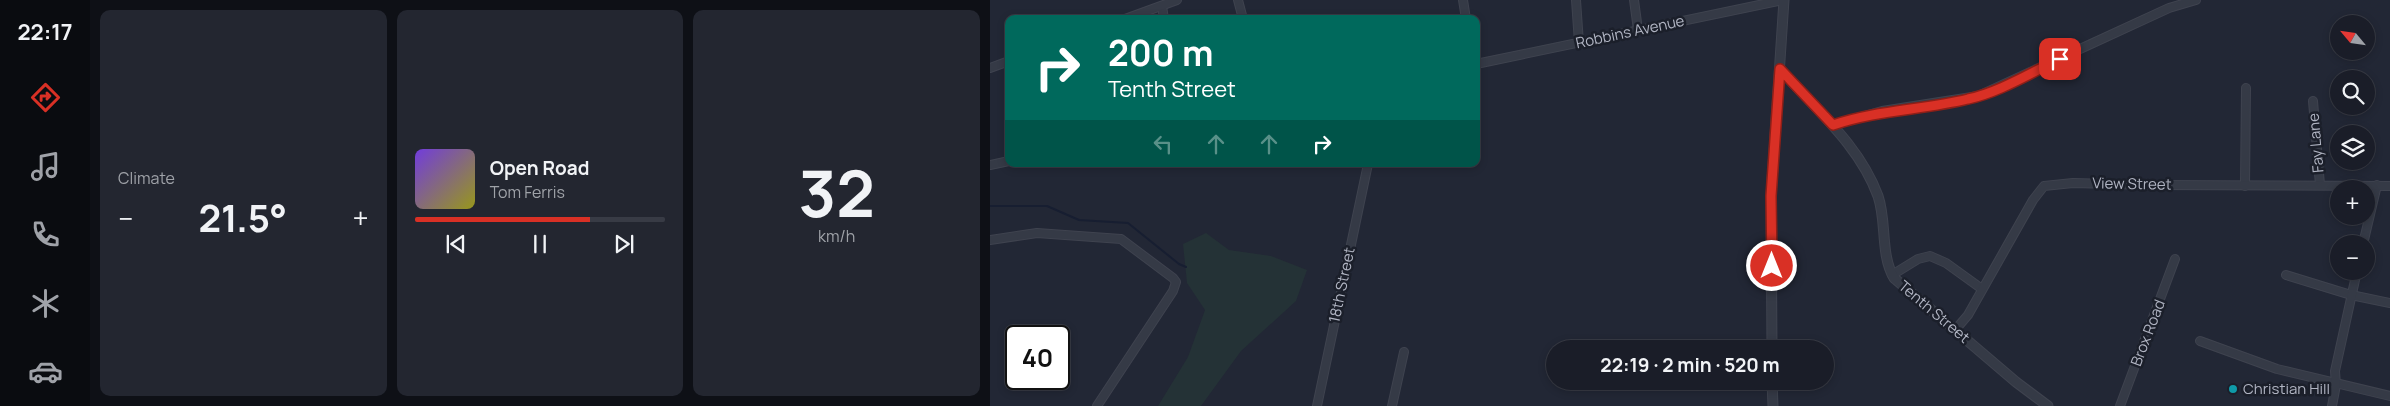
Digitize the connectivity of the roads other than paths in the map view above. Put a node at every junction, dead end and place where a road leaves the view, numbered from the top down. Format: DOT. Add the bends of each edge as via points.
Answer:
graph roads {
  1 [pos="1177,0"];
  2 [pos="1238,0"];
  3 [pos="1463,0"];
  4 [pos="1576,0"];
  5 [pos="1634,0"];
  6 [pos="1784,0"];
  7 [pos="2196,0"];
  8 [pos="1162,6"];
  9 [pos="1136,15"];
  10 [pos="1163,15"];
  11 [pos="1242,15"];
  12 [pos="1465,15"];
  13 [pos="1638,30"];
  14 [pos="1579,43"];
  15 [pos="1005,62"];
  16 [pos="1480,63"];
  17 [pos="990,68"];
  18 [pos="1780,69"];
  19 [pos="2246,88"];
  20 [pos="2313,101"];
  21 [pos="1833,125"];
  22 [pos="1005,162"];
  23 [pos="990,165"];
  24 [pos="1367,167"];
  25 [pos="2320,185"];
  26 [pos="2377,185"];
  27 [pos="2245,186"];
  28 [pos="2390,186"];
  29 [pos="2365,235"];
  30 [pos="990,240"];
  31 [pos="2175,259"];
  32 [pos="2286,274"];
  33 [pos="1892,275"];
  34 [pos="2355,280"];
  35 [pos="1982,289"];
  36 [pos="2351,295"];
  37 [pos="2390,303"];
  38 [pos="1956,330"];
  39 [pos="1772,340"];
  40 [pos="2200,341"];
  41 [pos="1404,352"];
  42 [pos="2336,385"];
  43 [pos="1772,390"];
  44 [pos="2390,396"];
  45 [pos="1097,406"];
  46 [pos="1316,406"];
  47 [pos="1392,406"];
  48 [pos="1773,406"];
  49 [pos="2048,406"];
  50 [pos="2120,406"];
  51 [pos="2332,406"];
  1 -- 8 [label="street"];
  2 -- 11 [label="street"];
  3 -- 12 [label="street"];
  4 -- 14 [label="street"];
  5 -- 13 [label="street"];
  6 -- 13 [label="street, Robbins Avenue"];
  6 -- 18 [label="street"];
  7 -- 21 [label="street" via="2178,4 1978,96 1882,111"];
  8 -- 9 [label="street"];
  8 -- 10 [label="street"];
  13 -- 14 [label="street, Robbins Avenue"];
  14 -- 16 [label="street, Robbins Avenue"];
  15 -- 17 [label="street"];
  18 -- 21 [label="street, Tenth Street"];
  18 -- 39 [label="street" via="1771,196"];
  19 -- 27 [label="street"];
  20 -- 25 [label="street, Fay Lane"];
  21 -- 33 [label="street, Tenth Street" via="1862,163 1877,195"];
  22 -- 23 [label="street"];
  24 -- 46 [label="street, 18th Street"];
  25 -- 26 [label="street, View Street"];
  25 -- 27 [label="street, View Street"];
  26 -- 28 [label="street, View Street"];
  26 -- 29 [label="street"];
  27 -- 35 [label="street, View Street" via="2073,183 2044,186"];
  30 -- 45 [label="street" via="1037,233 1121,238 1176,282"];
  31 -- 50 [label="street, Brox Road"];
  32 -- 36 [label="street"];
  33 -- 35 [label="street" via="1928,256 1946,263"];
  33 -- 38 [label="street, Tenth Street"];
  34 -- 36 [label="street"];
  35 -- 38 [label="street, View Street"];
  36 -- 37 [label="street"];
  36 -- 42 [label="street"];
  38 -- 49 [label="street, Tenth Street"];
  40 -- 42 [label="street" via="2277,369"];
  41 -- 47 [label="street"];
  42 -- 44 [label="street"];
  42 -- 51 [label="street"];
  43 -- 48 [label="street"];
}
